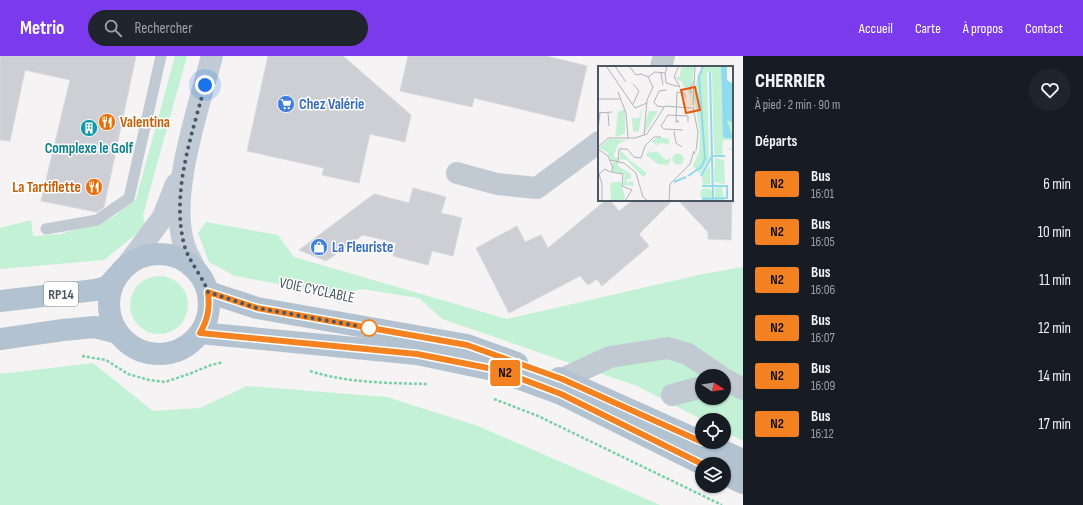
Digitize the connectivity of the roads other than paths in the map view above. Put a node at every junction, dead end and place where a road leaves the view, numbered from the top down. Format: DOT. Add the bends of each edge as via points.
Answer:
graph roads {
  1 [pos="161,56"];
  2 [pos="212,56"];
  3 [pos="664,56"];
  4 [pos="661,66"];
  5 [pos="598,143"];
  6 [pos="186,157"];
  7 [pos="457,173"];
  8 [pos="46,229"];
  9 [pos="194,267"];
  10 [pos="123,270"];
  11 [pos="208,292"];
  12 [pos="0,300"];
  13 [pos="118,333"];
  14 [pos="200,333"];
  15 [pos="0,339"];
  16 [pos="710,369"];
  17 [pos="562,379"];
  18 [pos="695,389"];
  19 [pos="672,395"];
  20 [pos="695,439"];
  21 [pos="718,449"];
  22 [pos="743,460"];
  23 [pos="695,461"];
  24 [pos="731,477"];
  25 [pos="743,483"];
  1 -- 8 [label="lane" via="129,198 97,220"];
  2 -- 6 [label="main road"];
  3 -- 4 [label="street"];
  5 -- 7 [label="street" via="536,188 497,184"];
  6 -- 9 [label="main road" via="180,197 180,221 184,245"];
  6 -- 10 [label="main road" via="162,217"];
  9 -- 10 [label="main road" via="170,254 156,253 141,256"];
  9 -- 11 [label="main road"];
  10 -- 12 [label="main road, RP14" via="106,287 95,290"];
  10 -- 13 [label="main road" via="111,290 108,305 111,320"];
  11 -- 14 [label="main road" via="210,306 207,321"];
  11 -- 17 [label="main road" via="257,308 467,345"];
  13 -- 14 [label="main road" via="133,347 147,353 162,355 190,344"];
  13 -- 15 [label="main road" via="95,328"];
  14 -- 23 [label="main road" via="417,354 498,370 561,394"];
  16 -- 17 [label="street" via="688,354 668,348 610,357"];
  17 -- 20 [label="main road"];
  18 -- 19 [label="street"];
  21 -- 22 [label="main road"];
  24 -- 25 [label="main road"];
}
